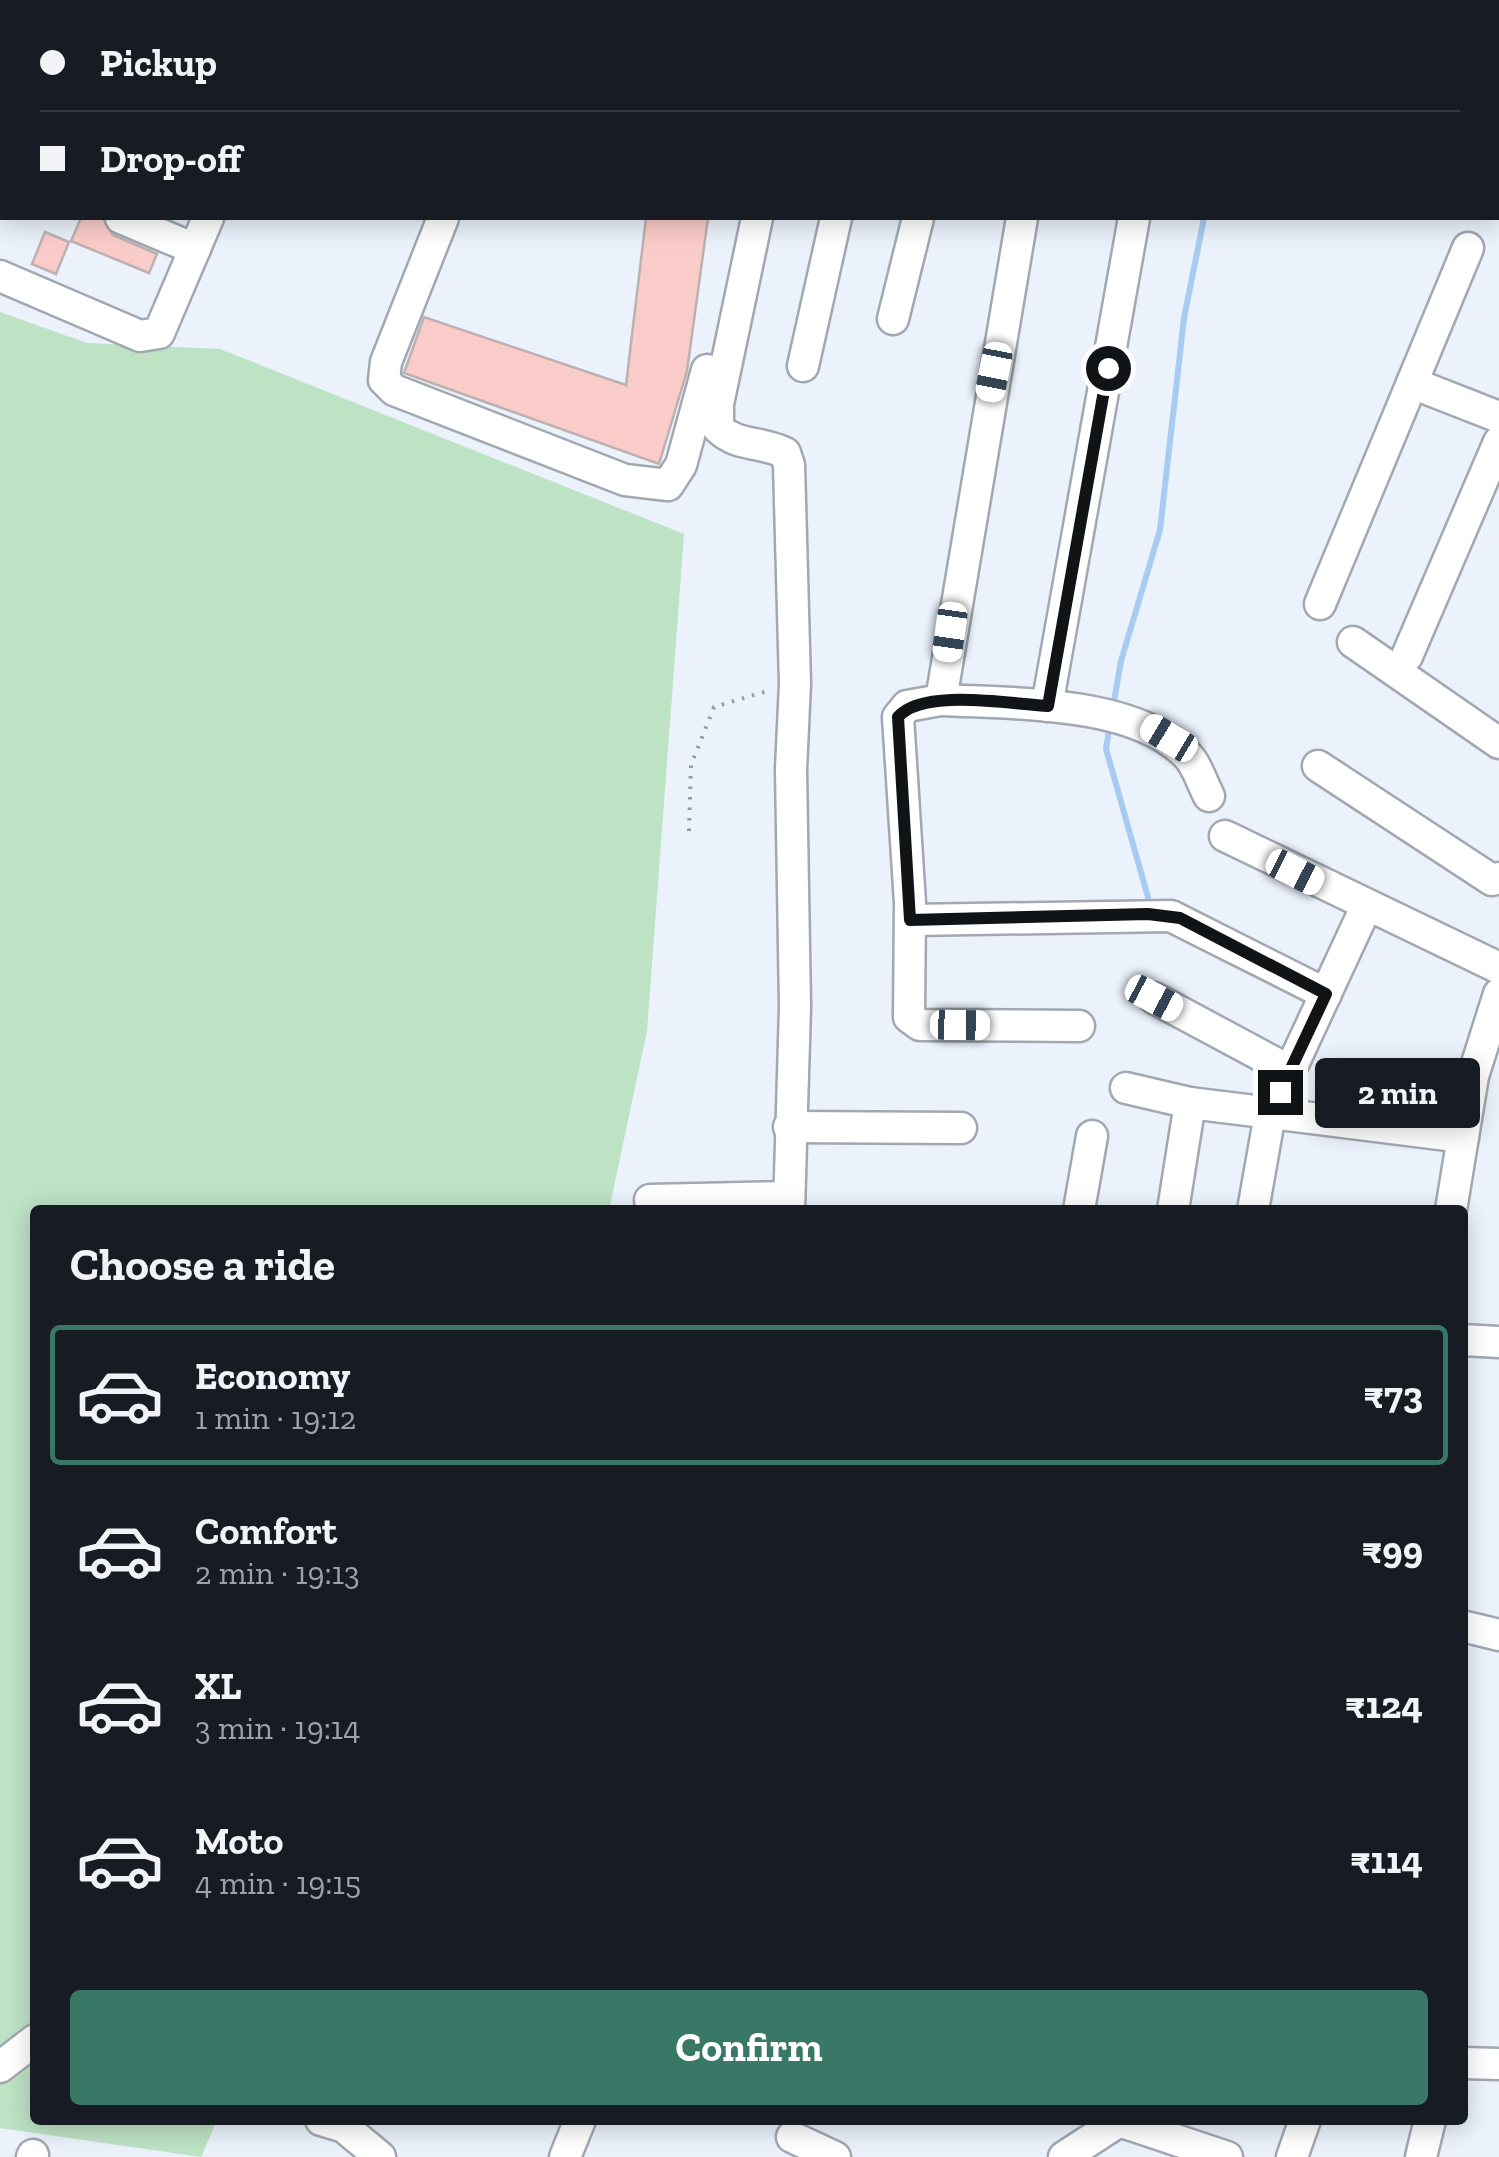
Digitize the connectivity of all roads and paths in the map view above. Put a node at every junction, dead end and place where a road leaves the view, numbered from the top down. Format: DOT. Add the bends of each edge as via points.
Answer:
graph roads {
  1 [pos="126,220"];
  2 [pos="207,220"];
  3 [pos="442,220"];
  4 [pos="739,220"];
  5 [pos="757,220"];
  6 [pos="836,220"];
  7 [pos="918,220"];
  8 [pos="1022,220"];
  9 [pos="1134,220"];
  10 [pos="195,248"];
  11 [pos="1468,248"];
  12 [pos="0,276"];
  13 [pos="893,319"];
  14 [pos="802,366"];
  15 [pos="1412,382"];
  16 [pos="1499,417"];
  17 [pos="1499,442"];
  18 [pos="1320,604"];
  19 [pos="1353,642"];
  20 [pos="1407,656"];
  21 [pos="795,684"];
  22 [pos="941,700"];
  23 [pos="1048,706"];
  24 [pos="1498,725"];
  25 [pos="1318,766"];
  26 [pos="1208,796"];
  27 [pos="689,830"];
  28 [pos="1225,836"];
  29 [pos="1499,878"];
  30 [pos="1366,907"];
  31 [pos="910,920"];
  32 [pos="1499,968"];
  33 [pos="1326,994"];
  34 [pos="1499,994"];
  35 [pos="1154,998"];
  36 [pos="1080,1026"];
  37 [pos="1492,1034"];
  38 [pos="1290,1071"];
  39 [pos="1126,1088"];
  40 [pos="1190,1103"];
  41 [pos="1270,1114"];
  42 [pos="789,1127"];
  43 [pos="962,1128"];
  44 [pos="1092,1136"];
  45 [pos="1463,1137"];
  46 [pos="650,1200"];
  47 [pos="789,1204"];
  48 [pos="1080,1205"];
  49 [pos="1174,1205"];
  50 [pos="1254,1205"];
  51 [pos="1452,1205"];
  52 [pos="1468,1340"];
  53 [pos="1499,1342"];
  54 [pos="1468,1628"];
  55 [pos="1499,1636"];
  56 [pos="30,2044"];
  57 [pos="1468,2063"];
  58 [pos="1499,2064"];
  59 [pos="0,2067"];
  60 [pos="340,2125"];
  61 [pos="578,2125"];
  62 [pos="1112,2125"];
  63 [pos="1135,2125"];
  64 [pos="1302,2125"];
  65 [pos="1429,2125"];
  66 [pos="792,2138"];
  67 [pos="378,2141"];
  68 [pos="565,2157"];
  69 [pos="835,2157"];
  70 [pos="1064,2157"];
  71 [pos="1228,2157"];
  72 [pos="1292,2157"];
  73 [pos="1421,2157"];
  1 -- 10 [label="street"];
  2 -- 10 [label="street"];
  3 -- 4 [label="street" via="386,362 388,384 649,486 668,486 681,465"];
  5 -- 21 [label="street" via="718,428 728,438 785,453 789,465"];
  6 -- 14 [label="street"];
  7 -- 13 [label="street"];
  8 -- 22 [label="street"];
  9 -- 23 [label="street"];
  10 -- 12 [label="street" via="159,333 140,336"];
  11 -- 15 [label="street"];
  15 -- 16 [label="street"];
  15 -- 18 [label="street"];
  17 -- 20 [label="street"];
  19 -- 24 [label="street"];
  21 -- 27 [label="path" via="714,708 691,764"];
  21 -- 42 [label="street"];
  22 -- 23 [label="street"];
  22 -- 31 [label="street" via="907,706 898,717"];
  23 -- 26 [label="street" via="1145,724 1191,758"];
  25 -- 29 [label="street" via="1492,880"];
  28 -- 30 [label="street"];
  30 -- 32 [label="street"];
  30 -- 33 [label="street"];
  31 -- 33 [label="street" via="1171,916"];
  31 -- 36 [label="street" via="910,1022"];
  33 -- 38 [label="street"];
  34 -- 37 [label="street"];
  35 -- 38 [label="street"];
  37 -- 45 [label="street"];
  38 -- 41 [label="street"];
  39 -- 40 [label="street"];
  40 -- 41 [label="street"];
  40 -- 49 [label="street"];
  41 -- 45 [label="street"];
  41 -- 50 [label="street"];
  42 -- 43 [label="street"];
  42 -- 47 [label="street"];
  44 -- 48 [label="street"];
  45 -- 51 [label="street"];
  46 -- 47 [label="street"];
  52 -- 53 [label="street"];
  54 -- 55 [label="street"];
  56 -- 59 [label="street"];
  57 -- 58 [label="street"];
  60 -- 67 [label="street"];
  61 -- 68 [label="street"];
  62 -- 70 [label="street"];
  63 -- 71 [label="street"];
  64 -- 72 [label="street"];
  65 -- 73 [label="street"];
  66 -- 69 [label="street"];
}
